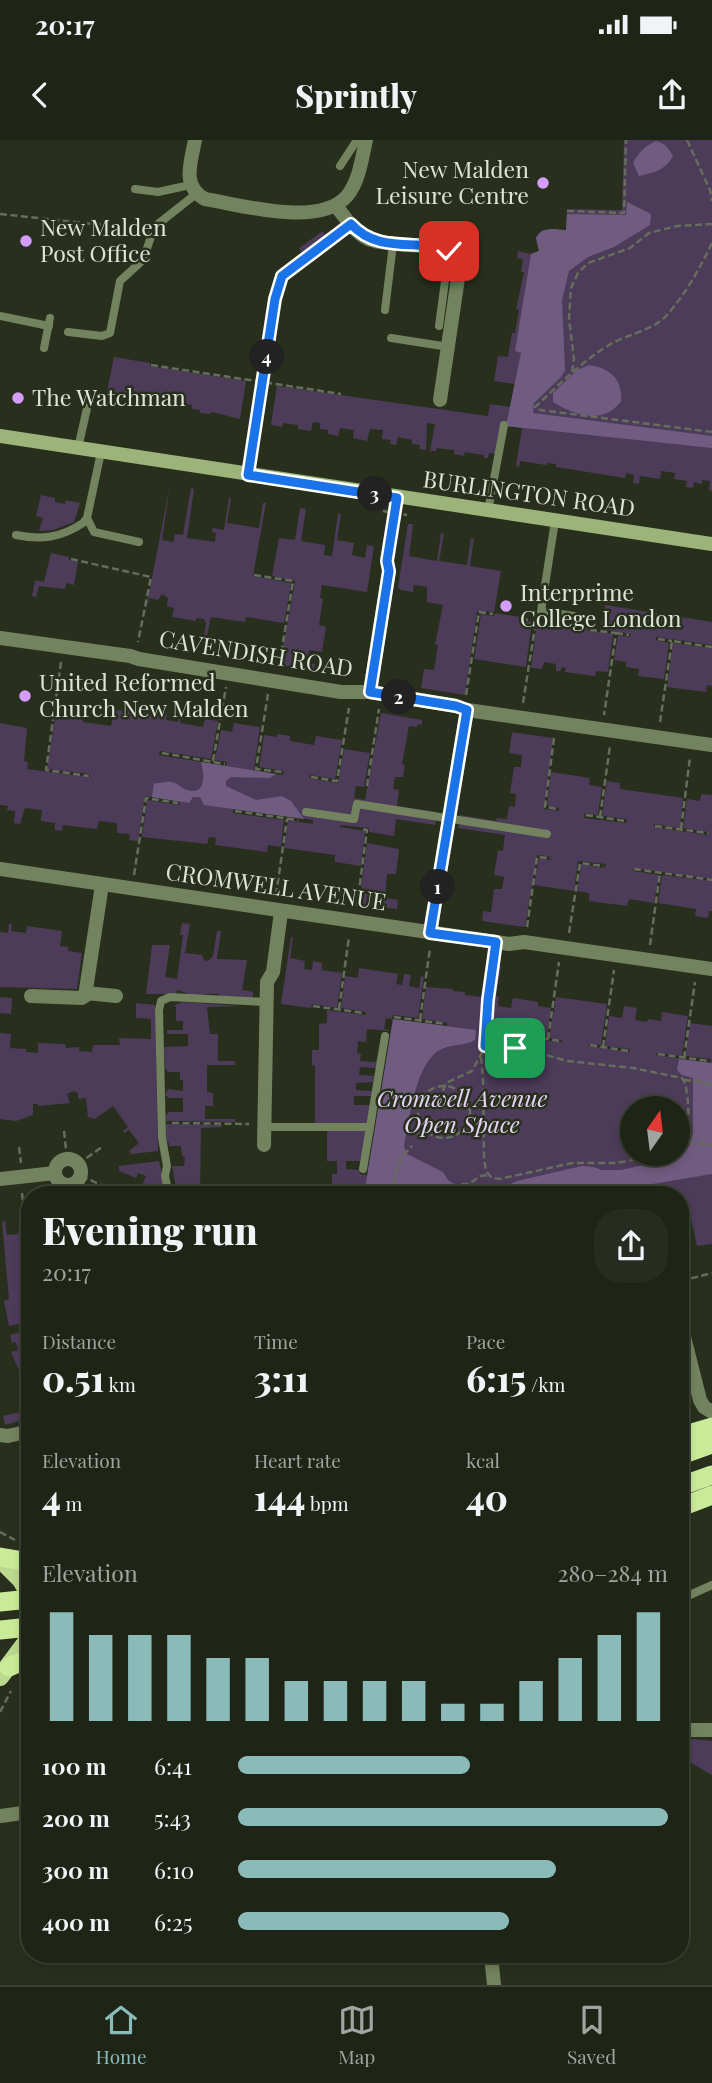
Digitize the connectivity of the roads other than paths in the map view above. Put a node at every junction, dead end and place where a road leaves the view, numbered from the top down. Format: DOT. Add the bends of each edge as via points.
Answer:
graph roads {
  1 [pos="195,140"];
  2 [pos="356,140"];
  3 [pos="366,140"];
  4 [pos="340,166"];
  5 [pos="135,189"];
  6 [pos="193,190"];
  7 [pos="336,206"];
  8 [pos="393,244"];
  9 [pos="449,251"];
  10 [pos="385,310"];
  11 [pos="0,316"];
  12 [pos="439,327"];
  13 [pos="68,332"];
  14 [pos="391,338"];
  15 [pos="449,347"];
  16 [pos="44,348"];
  17 [pos="440,400"];
  18 [pos="88,404"];
  19 [pos="504,425"];
  20 [pos="3,438"];
  21 [pos="78,449"];
  22 [pos="101,452"];
  23 [pos="488,511"];
  24 [pos="87,518"];
  25 [pos="555,521"];
  26 [pos="16,535"];
  27 [pos="139,542"];
  28 [pos="712,544"];
  29 [pos="389,571"];
  30 [pos="574,616"];
  31 [pos="0,638"];
  32 [pos="370,692"];
  33 [pos="466,704"];
  34 [pos="712,745"];
  35 [pos="306,812"];
  36 [pos="449,819"];
  37 [pos="547,834"];
  38 [pos="0,869"];
  39 [pos="102,884"];
  40 [pos="281,912"];
  41 [pos="430,937"];
  42 [pos="712,969"];
  43 [pos="86,993"];
  44 [pos="31,996"];
  45 [pos="116,996"];
  46 [pos="266,1002"];
  47 [pos="385,1036"];
  48 [pos="264,1125"];
  49 [pos="370,1127"];
  50 [pos="264,1145"];
  51 [pos="167,1166"];
  52 [pos="363,1169"];
  53 [pos="55,1173"];
  54 [pos="170,1176"];
  55 [pos="0,1179"];
  56 [pos="64,1186"];
  57 [pos="73,1186"];
  58 [pos="167,1186"];
  59 [pos="689,1368"];
  60 [pos="712,1412"];
  61 [pos="712,1427"];
  62 [pos="21,1433"];
  63 [pos="689,1434"];
  64 [pos="0,1435"];
  65 [pos="712,1444"];
  66 [pos="689,1452"];
  67 [pos="712,1475"];
  68 [pos="689,1483"];
  69 [pos="712,1495"];
  70 [pos="689,1504"];
  71 [pos="0,1558"];
  72 [pos="21,1578"];
  73 [pos="712,1585"];
  74 [pos="21,1588"];
  75 [pos="689,1595"];
  76 [pos="0,1602"];
  77 [pos="0,1630"];
  78 [pos="21,1639"];
  79 [pos="21,1652"];
  80 [pos="5,1672"];
  81 [pos="689,1730"];
  82 [pos="712,1730"];
  83 [pos="21,1813"];
  84 [pos="0,1816"];
  85 [pos="492,1963"];
  86 [pos="494,1985"];
  1 -- 6 [label="street" via="188,175"];
  2 -- 4 [label="lane"];
  3 -- 7 [label="street" via="355,182"];
  5 -- 6 [label="lane"];
  6 -- 7 [label="street" via="205,199 283,211 320,212"];
  6 -- 13 [label="lane" via="153,231 143,260 121,281 110,333"];
  7 -- 8 [label="street" via="359,233"];
  8 -- 9 [label="street"];
  8 -- 10 [label="lane"];
  9 -- 12 [label="lane"];
  9 -- 15 [label="street" via="459,255 462,264"];
  11 -- 16 [label="lane" via="49,322"];
  14 -- 15 [label="lane"];
  15 -- 17 [label="street"];
  18 -- 21 [label="lane"];
  19 -- 23 [label="lane"];
  20 -- 21 [label="main road, BURLINGTON ROAD"];
  21 -- 22 [label="main road, BURLINGTON ROAD"];
  22 -- 23 [label="main road, BURLINGTON ROAD"];
  22 -- 24 [label="lane"];
  23 -- 25 [label="main road, BURLINGTON ROAD"];
  24 -- 26 [label="lane" via="76,528 47,539"];
  24 -- 27 [label="lane" via="94,532"];
  25 -- 28 [label="main road, BURLINGTON ROAD"];
  25 -- 30 [label="lane" via="541,611"];
  29 -- 32 [label="street"];
  31 -- 32 [label="street, CAVENDISH ROAD" via="349,694"];
  32 -- 33 [label="street, CAVENDISH ROAD"];
  33 -- 34 [label="street, CAVENDISH ROAD"];
  33 -- 36 [label="street"];
  35 -- 36 [label="lane" via="354,819 357,804"];
  36 -- 37 [label="lane"];
  36 -- 41 [label="street"];
  38 -- 39 [label="street, CROMWELL AVENUE"];
  39 -- 40 [label="street, CROMWELL AVENUE"];
  39 -- 43 [label="street"];
  40 -- 41 [label="street, CROMWELL AVENUE"];
  40 -- 46 [label="street"];
  41 -- 42 [label="street, CROMWELL AVENUE" via="524,942"];
  43 -- 44 [label="street" via="82,998"];
  43 -- 45 [label="street"];
  46 -- 48 [label="street"];
  46 -- 51 [label="lane" via="170,997 161,1001 162,1149"];
  47 -- 49 [label="lane"];
  48 -- 49 [label="lane"];
  48 -- 50 [label="street"];
  49 -- 52 [label="lane"];
  51 -- 54 [label="lane"];
  51 -- 58 [label="lane"];
  53 -- 55 [label="street"];
  53 -- 56 [label="street"];
  53 -- 57 [label="street" via="58,1164 75,1166"];
  59 -- 60 [label="street" via="700,1400"];
  61 -- 63 [label="highway"];
  62 -- 64 [label="street"];
  65 -- 66 [label="highway"];
  67 -- 68 [label="highway"];
  69 -- 70 [label="highway"];
  71 -- 72 [label="highway"];
  73 -- 75 [label="lane"];
  74 -- 76 [label="highway"];
  77 -- 78 [label="highway"];
  79 -- 80 [label="highway"];
  81 -- 82 [label="street"];
  83 -- 84 [label="street"];
  85 -- 86 [label="street"];
}
